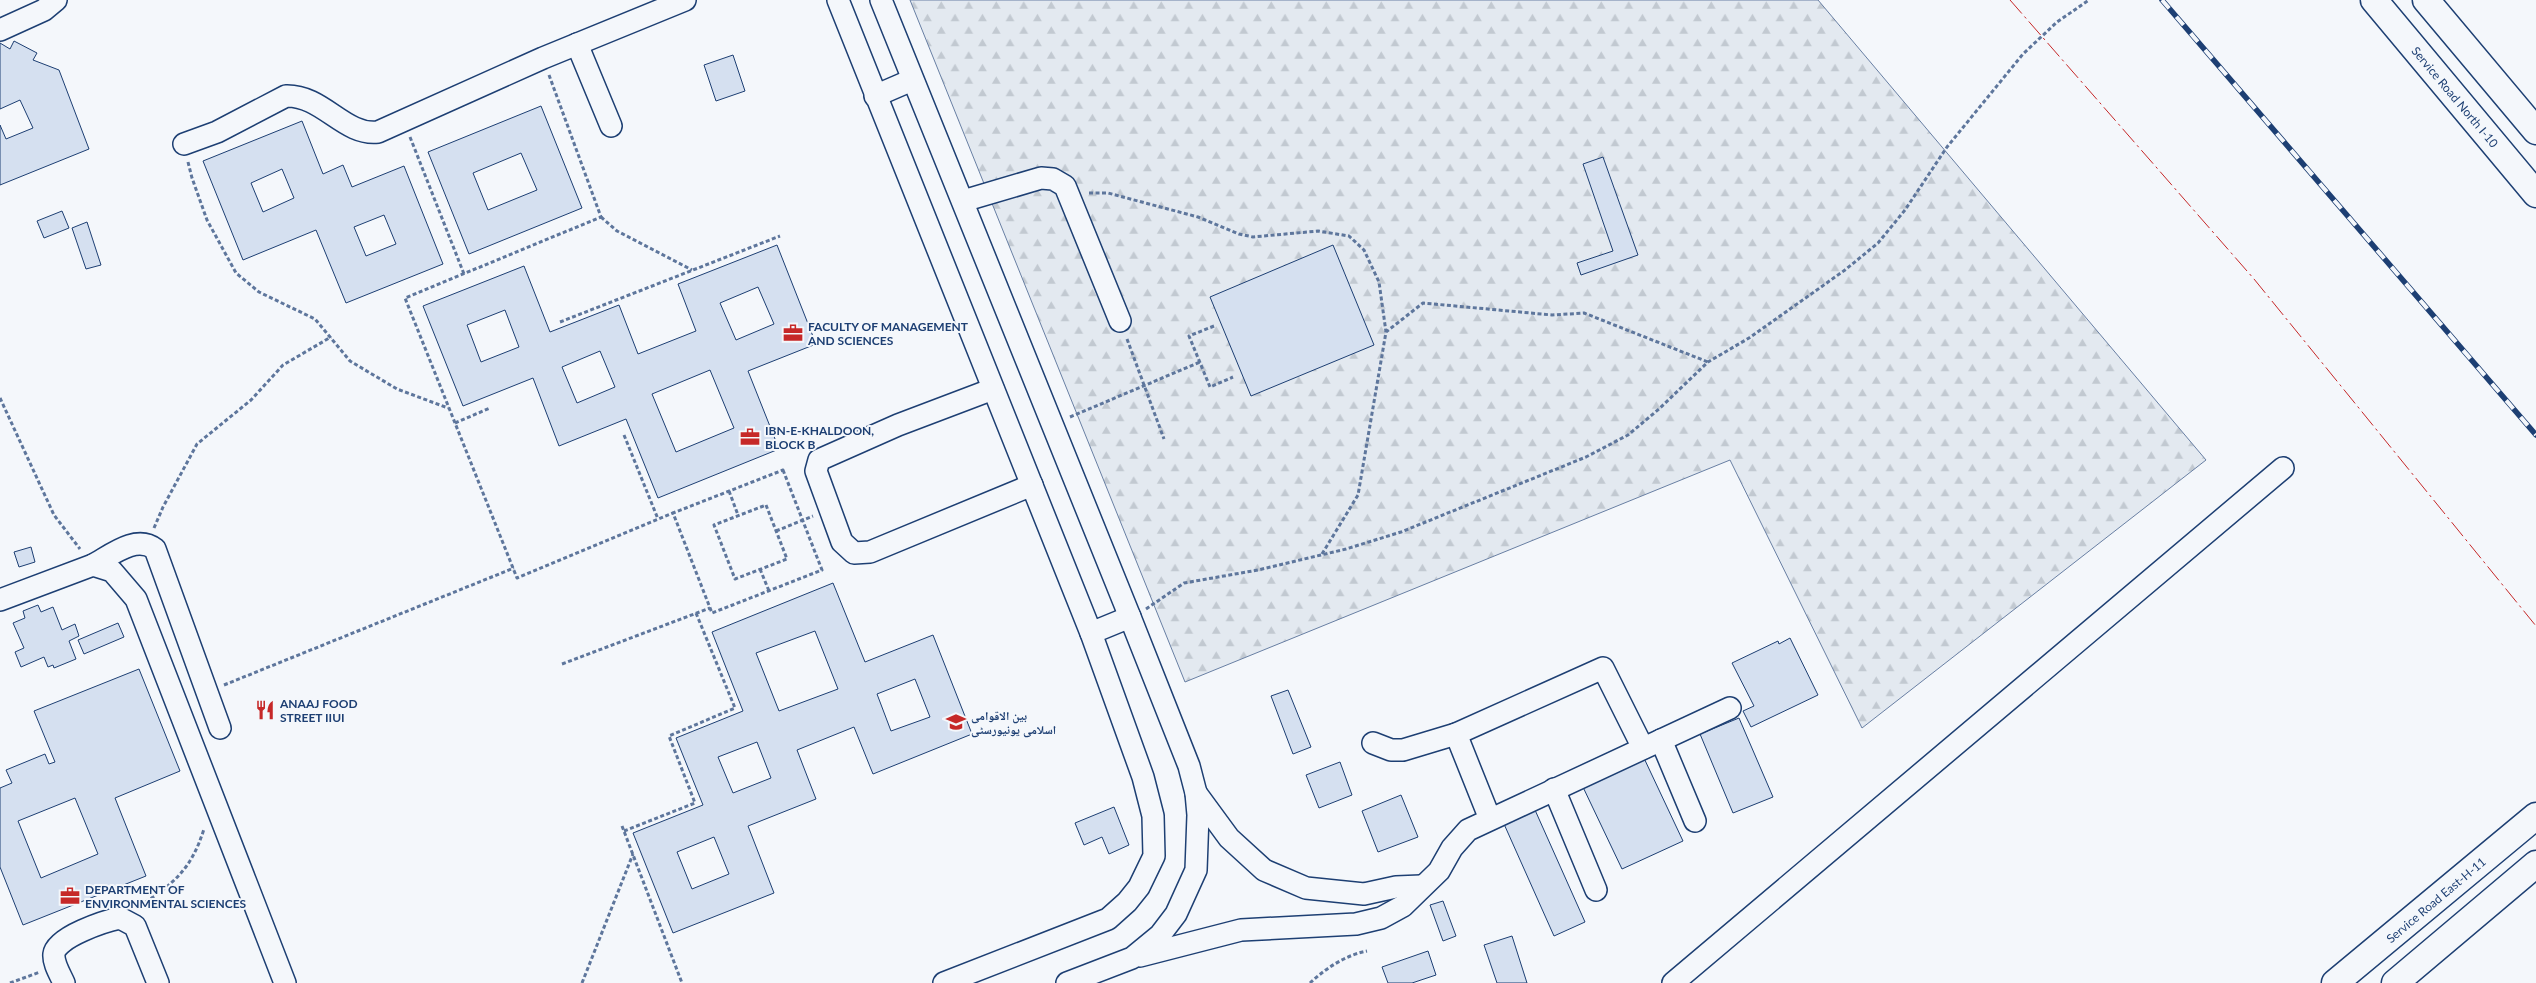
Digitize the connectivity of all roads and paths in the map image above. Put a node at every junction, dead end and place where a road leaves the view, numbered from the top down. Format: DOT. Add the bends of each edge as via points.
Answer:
graph roads {
  1 [pos="56,0"];
  2 [pos="685,0"];
  3 [pos="838,0"];
  4 [pos="880,0"];
  5 [pos="2089,0"];
  6 [pos="2374,0"];
  7 [pos="2426,0"];
  8 [pos="0,30"];
  9 [pos="577,44"];
  10 [pos="543,58"];
  11 [pos="912,80"];
  12 [pos="875,96"];
  13 [pos="404,122"];
  14 [pos="611,126"];
  15 [pos="2536,131"];
  16 [pos="184,144"];
  17 [pos="2536,194"];
  18 [pos="1071,196"];
  19 [pos="963,201"];
  20 [pos="601,217"];
  21 [pos="780,236"];
  22 [pos="692,270"];
  23 [pos="464,274"];
  24 [pos="1120,321"];
  25 [pos="560,322"];
  26 [pos="1214,326"];
  27 [pos="1386,332"];
  28 [pos="331,338"];
  29 [pos="1200,362"];
  30 [pos="1708,362"];
  31 [pos="1233,377"];
  32 [pos="1144,386"];
  33 [pos="992,389"];
  34 [pos="0,398"];
  35 [pos="448,408"];
  36 [pos="490,408"];
  37 [pos="454,423"];
  38 [pos="1053,424"];
  39 [pos="624,435"];
  40 [pos="1164,439"];
  41 [pos="2282,468"];
  42 [pos="1032,485"];
  43 [pos="729,491"];
  44 [pos="830,510"];
  45 [pos="673,513"];
  46 [pos="738,515"];
  47 [pos="658,519"];
  48 [pos="802,520"];
  49 [pos="776,530"];
  50 [pos="148,544"];
  51 [pos="1322,554"];
  52 [pos="93,565"];
  53 [pos="514,568"];
  54 [pos="760,569"];
  55 [pos="768,591"];
  56 [pos="0,600"];
  57 [pos="710,608"];
  58 [pos="696,613"];
  59 [pos="1130,617"];
  60 [pos="1091,633"];
  61 [pos="562,664"];
  62 [pos="205,690"];
  63 [pos="175,698"];
  64 [pos="1730,708"];
  65 [pos="220,728"];
  66 [pos="1456,734"];
  67 [pos="1373,743"];
  68 [pos="1652,744"];
  69 [pos="1554,789"];
  70 [pos="1196,792"];
  71 [pos="214,799"];
  72 [pos="2536,816"];
  73 [pos="1490,819"];
  74 [pos="1695,821"];
  75 [pos="622,826"];
  76 [pos="624,831"];
  77 [pos="633,854"];
  78 [pos="2536,864"];
  79 [pos="1421,886"];
  80 [pos="1596,890"];
  81 [pos="120,918"];
  82 [pos="1367,951"];
  83 [pos="1132,958"];
  84 [pos="60,974"];
  85 [pos="10,983"];
  86 [pos="158,983"];
  87 [pos="285,983"];
  88 [pos="582,983"];
  89 [pos="682,983"];
  90 [pos="944,983"];
  91 [pos="1067,983"];
  92 [pos="1310,983"];
  93 [pos="1673,983"];
  94 [pos="2335,983"];
  95 [pos="2395,983"];
  1 -- 8 [label="street" via="44,10"];
  2 -- 9 [label="street"];
  3 -- 12 [label="street"];
  4 -- 11 [label="street"];
  5 -- 30 [label="path" via="2057,22 2023,54 1947,147 1878,243 1749,338"];
  6 -- 17 [label="main road, Service Road North I-10"];
  7 -- 15 [label="main road"];
  9 -- 10 [label="street"];
  9 -- 14 [label="street"];
  10 -- 13 [label="street"];
  10 -- 20 [label="path"];
  11 -- 12 [label="street"];
  11 -- 19 [label="street"];
  12 -- 33 [label="street"];
  13 -- 16 [label="street" via="366,133 324,107 298,96 286,96 217,132"];
  13 -- 23 [label="path"];
  16 -- 28 [label="path" via="207,220 236,273 259,292 315,319"];
  18 -- 19 [label="street" via="1065,186 1053,178 1041,178"];
  18 -- 24 [label="street"];
  18 -- 27 [label="path" via="1108,193 1198,217 1253,237 1318,231 1349,236 1364,250 1379,282"];
  19 -- 38 [label="street"];
  20 -- 22 [label="path" via="617,230"];
  20 -- 23 [label="path"];
  21 -- 22 [label="path"];
  22 -- 25 [label="path"];
  23 -- 35 [label="path" via="405,298"];
  24 -- 32 [label="path"];
  26 -- 29 [label="path" via="1189,336"];
  27 -- 30 [label="path" via="1423,303 1552,315 1584,313"];
  27 -- 51 [label="path" via="1358,495"];
  28 -- 35 [label="path" via="358,366 397,389"];
  28 -- 50 [label="path" via="283,365 250,400 197,444 163,507"];
  29 -- 31 [label="path" via="1210,386"];
  29 -- 32 [label="path"];
  30 -- 51 [label="path" via="1628,435 1586,457 1401,532"];
  32 -- 38 [label="path"];
  32 -- 40 [label="path"];
  33 -- 42 [label="street"];
  33 -- 44 [label="street" via="824,456 816,471"];
  34 -- 52 [label="path" via="54,515"];
  35 -- 37 [label="path"];
  36 -- 37 [label="path"];
  37 -- 53 [label="path"];
  38 -- 59 [label="street"];
  39 -- 47 [label="path"];
  41 -- 93 [label="street"];
  42 -- 44 [label="street" via="861,554 848,550 842,542"];
  42 -- 60 [label="street"];
  43 -- 45 [label="path"];
  43 -- 46 [label="path"];
  43 -- 48 [label="path" via="783,470"];
  44 -- 48 [label="path"];
  45 -- 47 [label="path"];
  45 -- 57 [label="path"];
  46 -- 49 [label="path" via="766,505"];
  46 -- 54 [label="path" via="714,525 735,579"];
  47 -- 53 [label="path" via="517,578"];
  48 -- 49 [label="path"];
  48 -- 55 [label="path" via="822,570"];
  49 -- 54 [label="path" via="787,559"];
  50 -- 52 [label="street" via="124,548"];
  50 -- 62 [label="street" via="159,559"];
  51 -- 59 [label="path" via="1184,583 1155,605"];
  52 -- 56 [label="street"];
  52 -- 63 [label="street" via="112,571 136,599"];
  53 -- 62 [label="path"];
  54 -- 55 [label="path"];
  55 -- 57 [label="path" via="712,613"];
  57 -- 58 [label="path"];
  58 -- 61 [label="path"];
  58 -- 76 [label="path" via="735,708 669,736 695,803"];
  59 -- 60 [label="street"];
  59 -- 70 [label="street"];
  60 -- 90 [label="street" via="1143,777 1153,816 1154,856 1128,902 1108,918"];
  62 -- 63 [label="street"];
  62 -- 65 [label="street"];
  63 -- 71 [label="street"];
  64 -- 68 [label="street"];
  66 -- 67 [label="street" via="1403,750 1391,750"];
  66 -- 68 [label="street" via="1602,668"];
  66 -- 73 [label="street"];
  68 -- 69 [label="street"];
  68 -- 74 [label="street"];
  69 -- 73 [label="street"];
  69 -- 80 [label="street"];
  70 -- 79 [label="street" via="1229,838 1264,870 1306,888 1364,894"];
  70 -- 83 [label="street" via="1196,870 1176,914 1160,935"];
  71 -- 81 [label="path" via="198,847 184,870 171,886"];
  71 -- 87 [label="street"];
  72 -- 94 [label="main road, Service Road East-H-11"];
  73 -- 79 [label="street" via="1468,830 1452,848 1439,871"];
  75 -- 76 [label="path"];
  76 -- 77 [label="path"];
  77 -- 88 [label="path"];
  77 -- 89 [label="path"];
  78 -- 95 [label="main road"];
  79 -- 83 [label="street" via="1403,906 1381,918 1356,924 1241,930"];
  81 -- 84 [label="street" via="63,939 56,946 54,955"];
  81 -- 86 [label="street" via="134,926"];
  82 -- 92 [label="path" via="1354,954 1323,971"];
  83 -- 91 [label="street"];
  84 -- 85 [label="path"];
}
